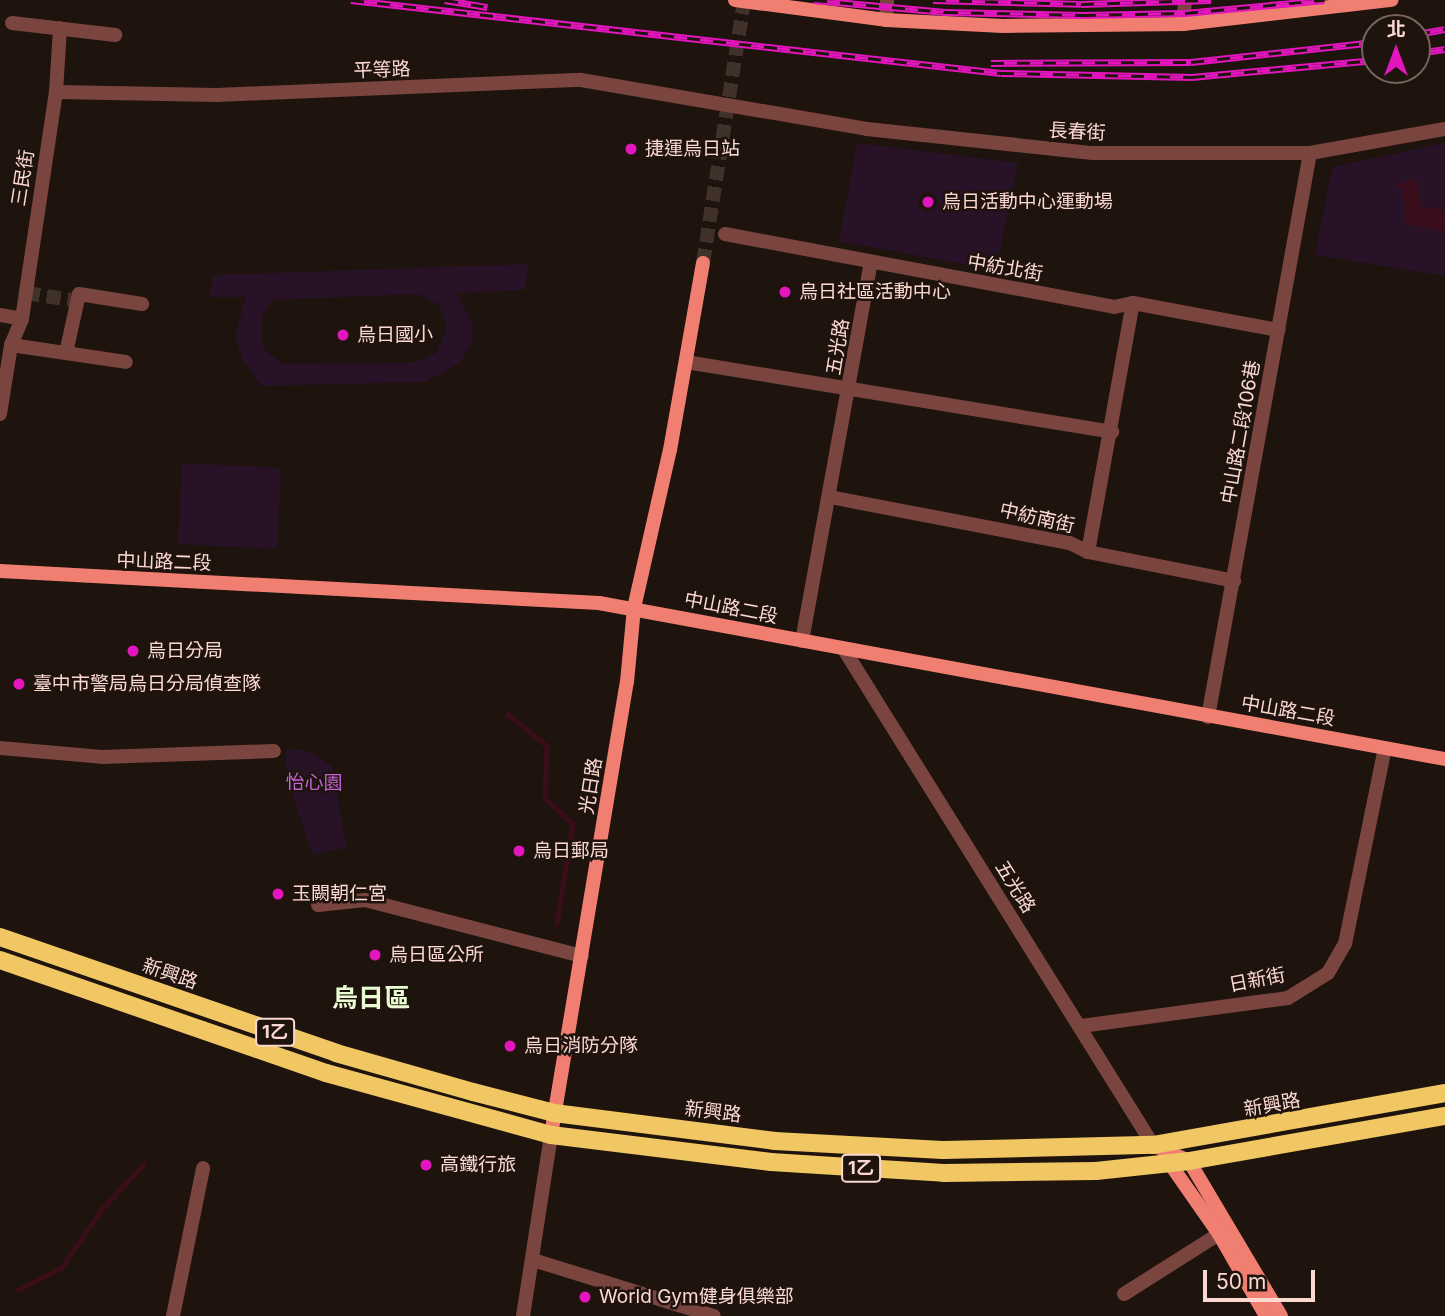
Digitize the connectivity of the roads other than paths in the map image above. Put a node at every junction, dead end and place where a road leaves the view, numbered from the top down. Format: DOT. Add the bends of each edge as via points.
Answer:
graph roads {
  1 [pos="735,0"];
  2 [pos="887,0"];
  3 [pos="1185,0"];
  4 [pos="1392,0"];
  5 [pos="886,20"];
  6 [pos="12,23"];
  7 [pos="1184,24"];
  8 [pos="60,28"];
  9 [pos="115,35"];
  10 [pos="56,92"];
  11 [pos="708,104"];
  12 [pos="1445,129"];
  13 [pos="1310,153"];
  14 [pos="725,234"];
  15 [pos="704,263"];
  16 [pos="870,265"];
  17 [pos="1133,303"];
  18 [pos="142,304"];
  19 [pos="0,315"];
  20 [pos="22,319"];
  21 [pos="1279,330"];
  22 [pos="11,345"];
  23 [pos="66,353"];
  24 [pos="126,362"];
  25 [pos="686,362"];
  26 [pos="850,388"];
  27 [pos="0,414"];
  28 [pos="1112,432"];
  29 [pos="830,497"];
  30 [pos="1088,552"];
  31 [pos="0,571"];
  32 [pos="1234,581"];
  33 [pos="634,608"];
  34 [pos="802,641"];
  35 [pos="845,651"];
  36 [pos="1208,717"];
  37 [pos="0,748"];
  38 [pos="1385,748"];
  39 [pos="274,751"];
  40 [pos="1445,759"];
  41 [pos="318,905"];
  42 [pos="0,937"];
  43 [pos="582,956"];
  44 [pos="0,960"];
  45 [pos="1081,1026"];
  46 [pos="1445,1093"];
  47 [pos="554,1113"];
  48 [pos="1445,1116"];
  49 [pos="551,1135"];
  50 [pos="1153,1145"];
  51 [pos="1181,1163"];
  52 [pos="203,1168"];
  53 [pos="1219,1234"];
  54 [pos="533,1260"];
  55 [pos="1124,1294"];
  56 [pos="173,1316"];
  57 [pos="523,1316"];
  58 [pos="714,1316"];
  59 [pos="1266,1316"];
  60 [pos="1281,1316"];
  1 -- 5 [label="main road"];
  2 -- 5 [label="street"];
  3 -- 7 [label="street"];
  4 -- 7 [label="main road"];
  5 -- 7 [label="main road" via="1003,26"];
  6 -- 8 [label="street"];
  8 -- 9 [label="street"];
  8 -- 10 [label="street, 三民街"];
  10 -- 11 [label="street, 平等路" via="217,94 580,80"];
  10 -- 20 [label="street, 三民街"];
  11 -- 13 [label="street, 長春街" via="1035,150"];
  12 -- 13 [label="street, 長春街"];
  13 -- 21 [label="street, 中山路二段106巷"];
  14 -- 16 [label="street, 中紡北街"];
  15 -- 25 [label="main road, 光日路"];
  16 -- 17 [label="street, 中紡北街" via="1114,307"];
  16 -- 26 [label="street, 五光路"];
  17 -- 21 [label="street, 中紡北街"];
  17 -- 28 [label="street"];
  18 -- 23 [label="street" via="79,295"];
  19 -- 20 [label="street"];
  20 -- 22 [label="street, 三民街"];
  21 -- 32 [label="street, 中山路二段106巷"];
  22 -- 23 [label="street"];
  22 -- 27 [label="street, 三民街"];
  23 -- 24 [label="street"];
  25 -- 26 [label="street"];
  25 -- 33 [label="main road, 光日路"];
  26 -- 28 [label="street"];
  26 -- 29 [label="street, 五光路"];
  28 -- 30 [label="street"];
  29 -- 30 [label="street, 中紡南街" via="1070,543"];
  29 -- 34 [label="street, 五光路"];
  30 -- 32 [label="street, 中紡南街"];
  31 -- 33 [label="main road, 中山路二段"];
  32 -- 36 [label="street, 中山路二段106巷"];
  33 -- 34 [label="main road, 中山路二段"];
  33 -- 43 [label="main road, 光日路" via="627,682"];
  34 -- 35 [label="main road, 中山路二段"];
  35 -- 36 [label="main road, 中山路二段"];
  35 -- 45 [label="street, 五光路"];
  36 -- 38 [label="main road, 中山路二段"];
  37 -- 39 [label="street" via="102,757"];
  38 -- 40 [label="main road, 中山路二段"];
  38 -- 45 [label="street, 日新街" via="1345,944 1328,973 1288,998"];
  41 -- 43 [label="street" via="365,900"];
  42 -- 47 [label="main road, 新興路 / 1乙" via="336,1053"];
  43 -- 47 [label="main road, 光日路"];
  44 -- 49 [label="main road, 1乙" via="326,1073"];
  45 -- 50 [label="street, 五光路"];
  46 -- 50 [label="main road, 新興路 / 1乙"];
  47 -- 49 [label="main road, 光日路"];
  47 -- 50 [label="main road, 新興路 / 1乙" via="775,1141 869,1147 990,1150"];
  48 -- 51 [label="main road, 1乙"];
  49 -- 51 [label="main road, 1乙" via="771,1162 870,1169 1096,1171"];
  49 -- 54 [label="street, 光日路"];
  50 -- 51 [label="main road"];
  51 -- 53 [label="main road"];
  51 -- 60 [label="main road"];
  52 -- 56 [label="street"];
  53 -- 55 [label="street"];
  53 -- 59 [label="main road"];
  54 -- 57 [label="street, 光日路"];
  54 -- 58 [label="street"];
}
